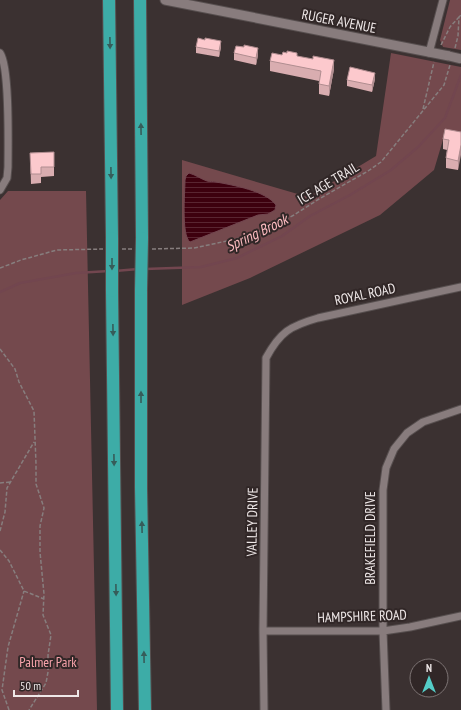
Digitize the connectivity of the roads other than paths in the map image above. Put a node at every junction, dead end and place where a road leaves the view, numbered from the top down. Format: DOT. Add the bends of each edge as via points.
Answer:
graph roads {
  1 [pos="165,0"];
  2 [pos="443,0"];
  3 [pos="109,2"];
  4 [pos="140,6"];
  5 [pos="429,53"];
  6 [pos="1,56"];
  7 [pos="461,59"];
  8 [pos="0,190"];
  9 [pos="461,287"];
  10 [pos="279,338"];
  11 [pos="461,408"];
  12 [pos="461,616"];
  13 [pos="264,631"];
  14 [pos="383,631"];
  15 [pos="117,710"];
  16 [pos="145,710"];
  17 [pos="264,710"];
  18 [pos="386,710"];
  1 -- 5 [label="street, RUGER AVENUE"];
  2 -- 5 [label="street"];
  3 -- 15 [label="highway, one-way, bridge"];
  16 -- 4 [label="highway, one-way, bridge" via="141,488"];
  5 -- 7 [label="street, RUGER AVENUE, bridge"];
  6 -- 8 [label="street" via="6,80 8,167 7,178"];
  9 -- 10 [label="street, ROYAL ROAD" via="318,318 299,324"];
  10 -- 13 [label="street, VALLEY DRIVE" via="266,358"];
  11 -- 14 [label="street, BRAKEFIELD DRIVE" via="423,422 406,433 394,449 386,468 383,490"];
  12 -- 14 [label="street, HAMPSHIRE ROAD"];
  13 -- 14 [label="street, HAMPSHIRE ROAD"];
  13 -- 17 [label="street, VALLEY DRIVE"];
  14 -- 18 [label="street, BRAKEFIELD DRIVE"];
}
